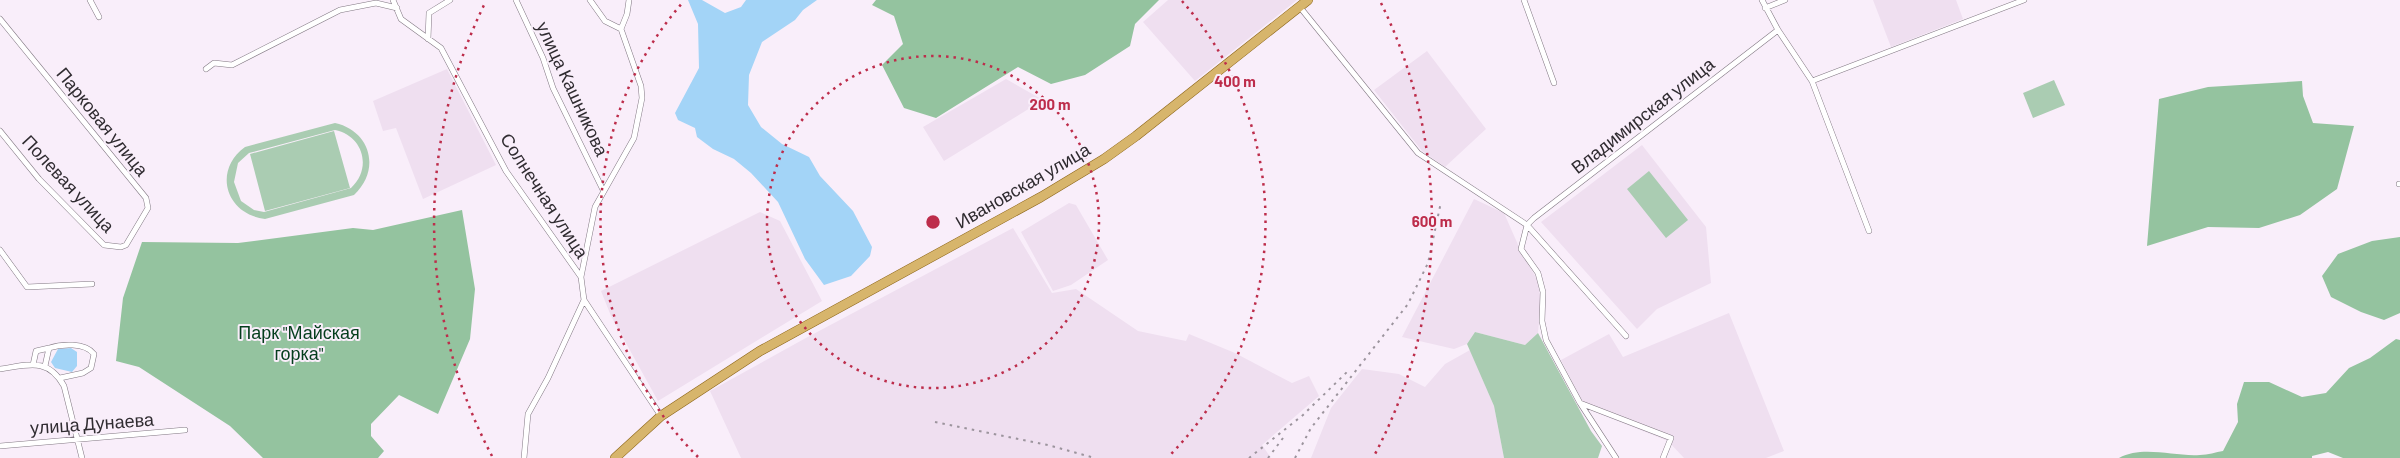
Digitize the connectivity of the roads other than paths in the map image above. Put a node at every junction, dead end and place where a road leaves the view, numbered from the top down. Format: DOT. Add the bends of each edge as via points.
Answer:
graph roads {
  1 [pos="90,0"];
  2 [pos="393,0"];
  3 [pos="450,0"];
  4 [pos="516,0"];
  5 [pos="590,0"];
  6 [pos="629,0"];
  7 [pos="1308,0"];
  8 [pos="1524,0"];
  9 [pos="1762,0"];
  10 [pos="1785,0"];
  11 [pos="2024,0"];
  12 [pos="1299,6"];
  13 [pos="396,8"];
  14 [pos="1765,8"];
  15 [pos="100,17"];
  16 [pos="0,19"];
  17 [pos="622,29"];
  18 [pos="1778,30"];
  19 [pos="428,38"];
  20 [pos="206,69"];
  21 [pos="1812,81"];
  22 [pos="1554,83"];
  23 [pos="0,131"];
  24 [pos="603,190"];
  25 [pos="1528,225"];
  26 [pos="1869,231"];
  27 [pos="121,247"];
  28 [pos="0,250"];
  29 [pos="581,277"];
  30 [pos="92,284"];
  31 [pos="584,300"];
  32 [pos="1626,336"];
  33 [pos="49,348"];
  34 [pos="33,365"];
  35 [pos="45,366"];
  36 [pos="1,368"];
  37 [pos="60,378"];
  38 [pos="1580,404"];
  39 [pos="661,416"];
  40 [pos="185,430"];
  41 [pos="78,440"];
  42 [pos="0,446"];
  43 [pos="82,458"];
  44 [pos="524,458"];
  45 [pos="615,458"];
  46 [pos="1616,458"];
  47 [pos="1663,458"];
  1 -- 15 [label="street"];
  2 -- 13 [label="street, Солнечная улица"];
  3 -- 19 [label="street" via="430,13"];
  4 -- 24 [label="street, улица Кашникова" via="553,88"];
  5 -- 17 [label="street" via="605,21"];
  6 -- 17 [label="street"];
  7 -- 12 [label="main road, Ивановская улица"];
  8 -- 22 [label="street"];
  9 -- 14 [label="street"];
  10 -- 14 [label="street"];
  11 -- 21 [label="street"];
  12 -- 25 [label="street" via="1418,153"];
  12 -- 39 [label="main road, Ивановская улица" via="1104,159 760,351"];
  13 -- 19 [label="street, Солнечная улица" via="400,19"];
  13 -- 20 [label="street" via="376,4 340,10 232,65 214,63"];
  14 -- 18 [label="street"];
  16 -- 27 [label="street, Парковая улица" via="146,198 148,208 126,245"];
  17 -- 24 [label="street" via="642,98 634,138"];
  18 -- 21 [label="street"];
  18 -- 25 [label="street, Владимирская улица"];
  19 -- 29 [label="street, Солнечная улица" via="441,48 506,171"];
  21 -- 26 [label="street"];
  23 -- 27 [label="street, Полевая улица" via="39,179 104,245"];
  24 -- 29 [label="street" via="595,207"];
  25 -- 32 [label="street"];
  25 -- 38 [label="street" via="1521,249 1538,273 1543,292 1542,321 1546,340"];
  28 -- 30 [label="street" via="27,287"];
  29 -- 31 [label="street, Солнечная улица"];
  31 -- 39 [label="street, Солнечная улица"];
  31 -- 44 [label="street" via="528,414"];
  33 -- 34 [label="street" via="38,349"];
  33 -- 35 [label="street"];
  33 -- 37 [label="street" via="71,345 91,350 94,354 91,368"];
  34 -- 35 [label="street"];
  34 -- 36 [label="street"];
  35 -- 37 [label="street"];
  37 -- 41 [label="street"];
  38 -- 46 [label="street"];
  38 -- 47 [label="street" via="1672,438"];
  39 -- 45 [label="main road, Ивановская улица"];
  40 -- 41 [label="street, улица Дунаева"];
  41 -- 42 [label="street, улица Дунаева"];
  41 -- 43 [label="street"];
}
